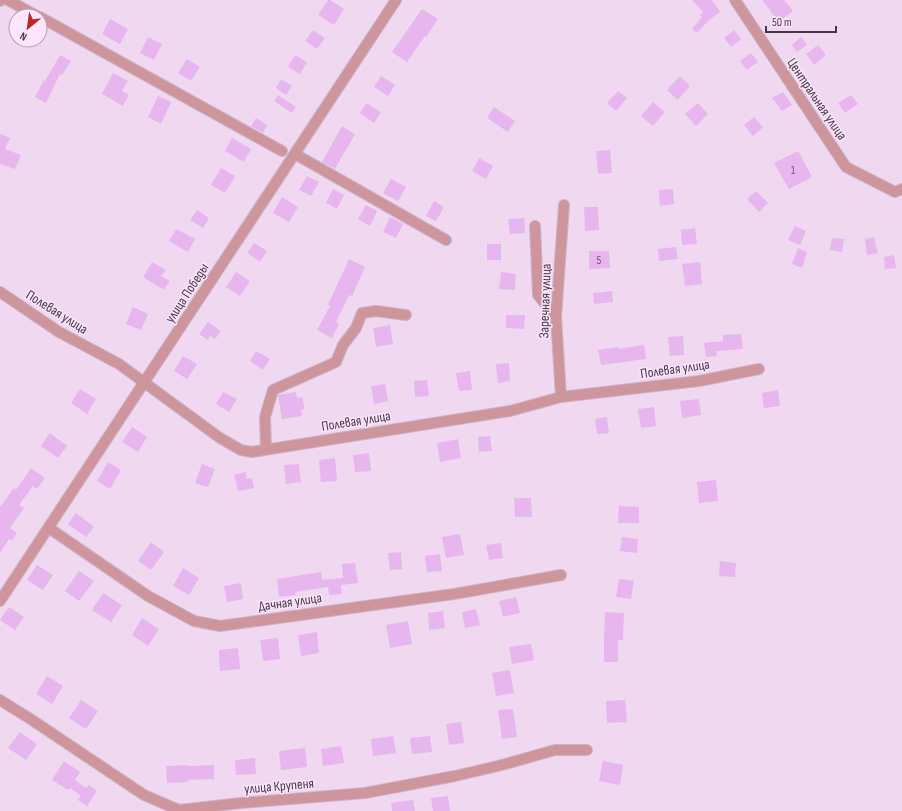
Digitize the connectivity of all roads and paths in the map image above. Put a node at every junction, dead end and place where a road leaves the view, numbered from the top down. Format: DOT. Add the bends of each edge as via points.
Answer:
graph roads {
  1 [pos="8,0"];
  2 [pos="396,0"];
  3 [pos="735,0"];
  4 [pos="22,8"];
  5 [pos="48,22"];
  6 [pos="282,151"];
  7 [pos="295,154"];
  8 [pos="899,191"];
  9 [pos="564,205"];
  10 [pos="535,226"];
  11 [pos="446,240"];
  12 [pos="0,292"];
  13 [pos="406,315"];
  14 [pos="556,317"];
  15 [pos="760,369"];
  16 [pos="144,383"];
  17 [pos="561,397"];
  18 [pos="266,450"];
  19 [pos="49,528"];
  20 [pos="561,575"];
  21 [pos="0,601"];
  22 [pos="0,700"];
  23 [pos="587,750"];
  1 -- 4 [label="street"];
  2 -- 7 [label="street, улица Победы"];
  3 -- 8 [label="street, Центральная улица" via="846,167"];
  5 -- 6 [label="street"];
  7 -- 11 [label="street"];
  7 -- 16 [label="street, улица Победы"];
  9 -- 14 [label="street, Заречная улица"];
  10 -- 14 [label="street" via="538,295"];
  12 -- 16 [label="street, Полевая улица" via="59,332 119,364"];
  13 -- 18 [label="street" via="362,313 336,362 274,390 265,417"];
  14 -- 17 [label="street, Заречная улица"];
  15 -- 17 [label="street, Полевая улица" via="699,381"];
  16 -- 18 [label="street, Полевая улица" via="220,438 241,450"];
  16 -- 19 [label="street, улица Победы"];
  17 -- 18 [label="street, Полевая улица" via="510,411"];
  19 -- 20 [label="street, Дачная улица" via="148,596 194,621 220,626 454,594"];
  19 -- 21 [label="street, улица Победы"];
  22 -- 23 [label="street, улица Крупеня" via="144,795 179,810 365,793 455,776 555,750"];
}
